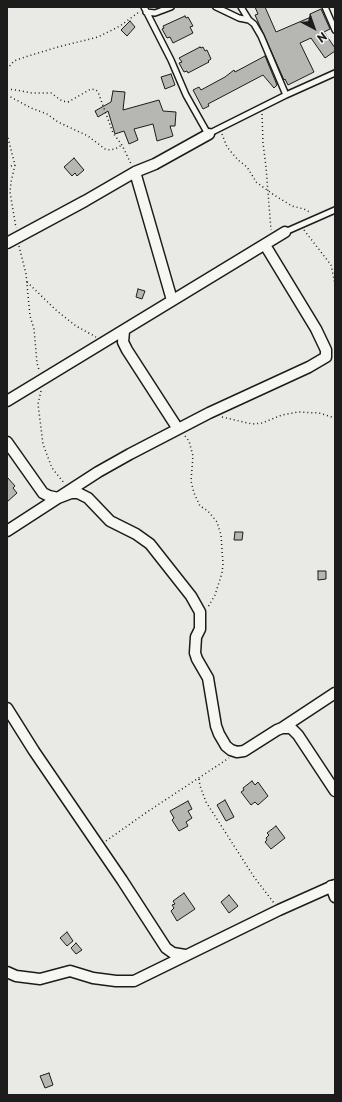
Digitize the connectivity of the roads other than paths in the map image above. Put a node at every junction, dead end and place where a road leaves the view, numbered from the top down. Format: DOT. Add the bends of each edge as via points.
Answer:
graph roads {
  1 [pos="171,7"];
  2 [pos="216,7"];
  3 [pos="241,7"];
  4 [pos="325,7"];
  5 [pos="144,9"];
  6 [pos="249,20"];
  7 [pos="335,30"];
  8 [pos="335,73"];
  9 [pos="286,95"];
  10 [pos="211,133"];
  11 [pos="135,172"];
  12 [pos="335,210"];
  13 [pos="285,232"];
  14 [pos="7,242"];
  15 [pos="265,245"];
  16 [pos="172,300"];
  17 [pos="124,331"];
  18 [pos="7,401"];
  19 [pos="178,429"];
  20 [pos="7,442"];
  21 [pos="58,498"];
  22 [pos="7,531"];
  23 [pos="335,693"];
  24 [pos="7,708"];
  25 [pos="282,728"];
  26 [pos="335,791"];
  27 [pos="333,885"];
  28 [pos="335,897"];
  29 [pos="185,955"];
  30 [pos="7,972"];
  1 -- 5 [label="lane" via="155,13"];
  2 -- 6 [label="lane"];
  3 -- 6 [label="lane"];
  4 -- 7 [label="lane"];
  5 -- 10 [label="lane" via="172,60 186,95"];
  6 -- 9 [label="lane" via="261,36"];
  8 -- 9 [label="lane"];
  9 -- 10 [label="lane"];
  10 -- 11 [label="street"];
  11 -- 14 [label="street"];
  11 -- 16 [label="street"];
  12 -- 13 [label="lane"];
  13 -- 15 [label="street"];
  15 -- 16 [label="street"];
  15 -- 19 [label="street" via="316,329 326,350 326,356"];
  16 -- 17 [label="street"];
  17 -- 18 [label="street"];
  17 -- 19 [label="street" via="123,342 127,350"];
  19 -- 21 [label="street" via="130,454"];
  20 -- 21 [label="street" via="43,493"];
  21 -- 22 [label="street"];
  21 -- 25 [label="street" via="71,493 82,494 88,498 110,521 150,544 191,596 201,618 195,653 209,682 219,734 226,746 237,752 244,751"];
  23 -- 25 [label="street"];
  24 -- 29 [label="street" via="166,948 172,954"];
  25 -- 26 [label="street" via="290,728 298,735"];
  27 -- 28 [label="street"];
  27 -- 29 [label="street"];
  29 -- 30 [label="street" via="134,980 93,978 70,971 40,979 16,976"];
}
